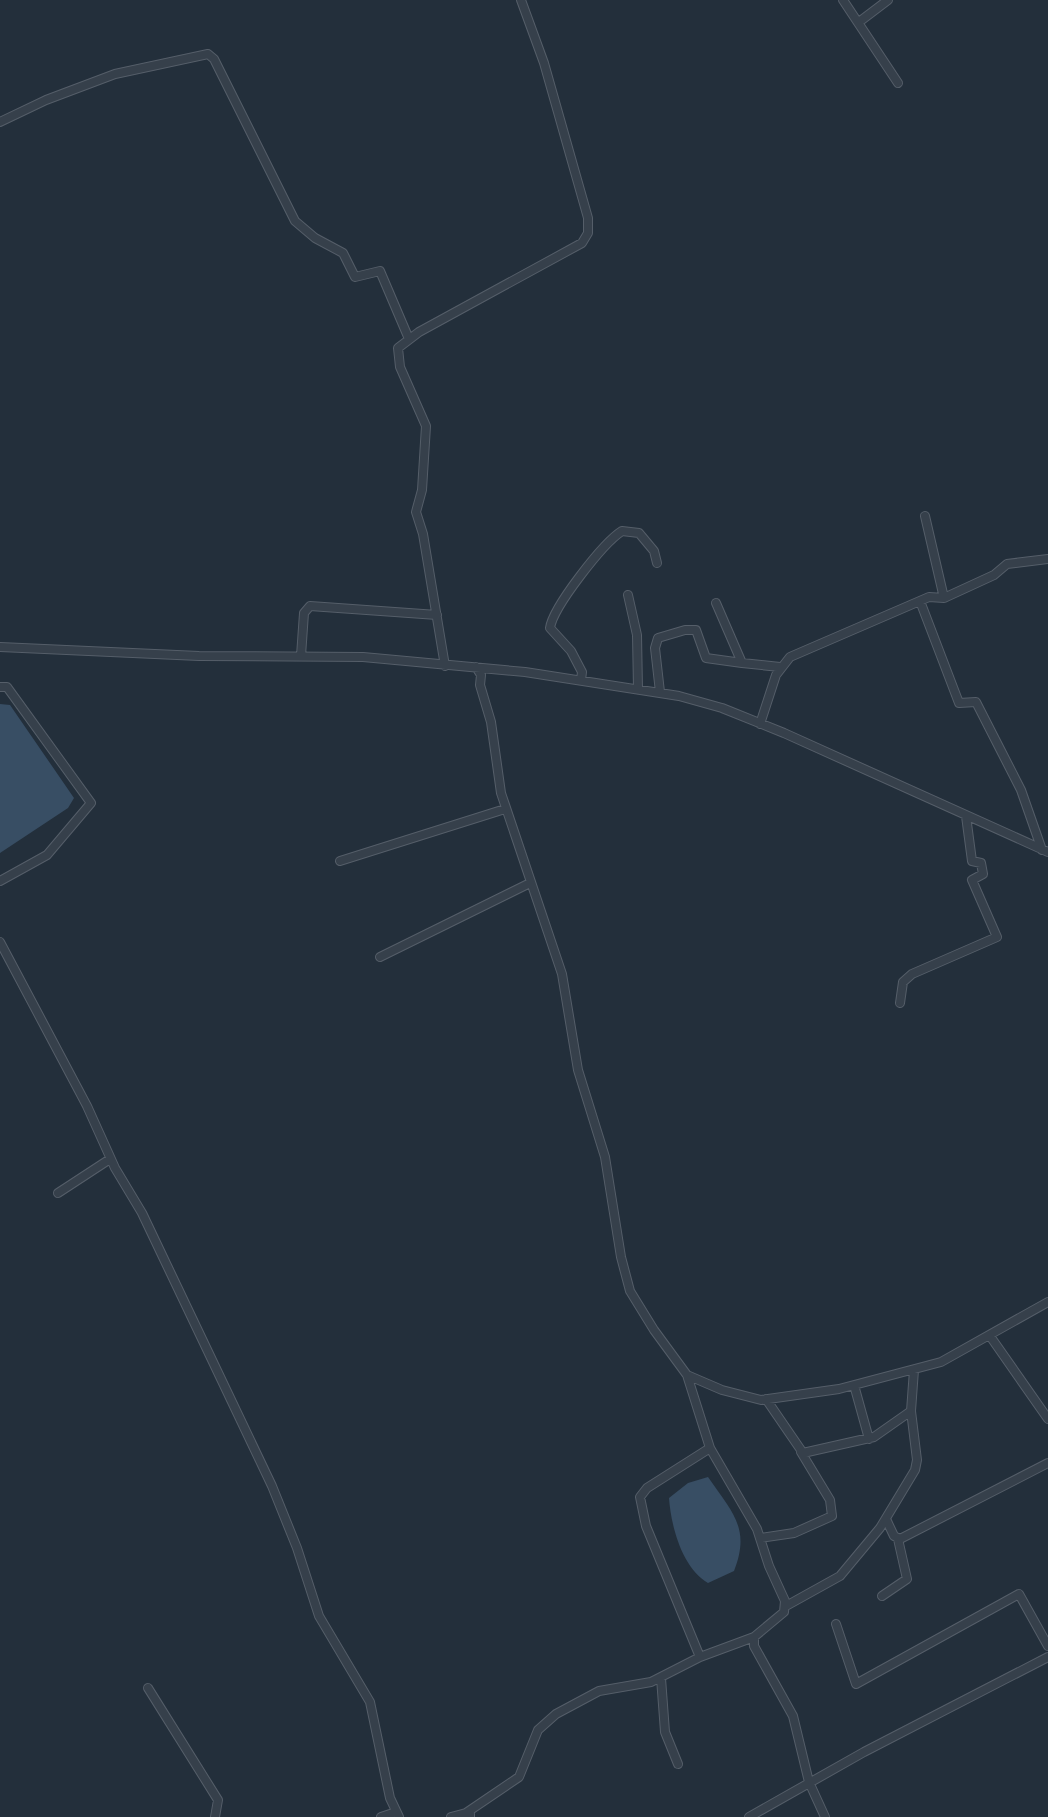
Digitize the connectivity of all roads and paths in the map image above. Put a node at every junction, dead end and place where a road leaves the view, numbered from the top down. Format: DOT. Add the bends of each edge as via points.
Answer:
graph roads {
  1 [pos="521,0"];
  2 [pos="843,0"];
  3 [pos="888,0"];
  4 [pos="859,22"];
  5 [pos="898,83"];
  6 [pos="0,122"];
  7 [pos="409,339"];
  8 [pos="925,516"];
  9 [pos="1048,559"];
  10 [pos="657,563"];
  11 [pos="628,595"];
  12 [pos="944,598"];
  13 [pos="920,601"];
  14 [pos="716,603"];
  15 [pos="437,615"];
  16 [pos="0,648"];
  17 [pos="301,656"];
  18 [pos="742,663"];
  19 [pos="445,666"];
  20 [pos="476,667"];
  21 [pos="780,667"];
  22 [pos="581,680"];
  23 [pos="0,687"];
  24 [pos="638,689"];
  25 [pos="660,692"];
  26 [pos="761,724"];
  27 [pos="505,809"];
  28 [pos="966,816"];
  29 [pos="1045,851"];
  30 [pos="340,861"];
  31 [pos="0,881"];
  32 [pos="530,883"];
  33 [pos="0,942"];
  34 [pos="380,957"];
  35 [pos="900,1003"];
  36 [pos="110,1158"];
  37 [pos="58,1193"];
  38 [pos="1048,1302"];
  39 [pos="990,1336"];
  40 [pos="914,1370"];
  41 [pos="687,1375"];
  42 [pos="854,1385"];
  43 [pos="766,1399"];
  44 [pos="911,1411"];
  45 [pos="1048,1419"];
  46 [pos="869,1439"];
  47 [pos="710,1448"];
  48 [pos="801,1452"];
  49 [pos="1048,1463"];
  50 [pos="886,1519"];
  51 [pos="760,1538"];
  52 [pos="898,1539"];
  53 [pos="882,1596"];
  54 [pos="786,1606"];
  55 [pos="836,1624"];
  56 [pos="754,1637"];
  57 [pos="1048,1646"];
  58 [pos="700,1657"];
  59 [pos="1048,1657"];
  60 [pos="661,1678"];
  61 [pos="148,1688"];
  62 [pos="678,1764"];
  63 [pos="809,1782"];
  64 [pos="398,1815"];
  65 [pos="468,1815"];
  66 [pos="215,1817"];
  67 [pos="381,1817"];
  68 [pos="451,1817"];
  69 [pos="749,1817"];
  70 [pos="825,1817"];
  1 -- 7 [label="street" via="544,63 588,218 588,233 582,243"];
  2 -- 4 [label="street"];
  3 -- 4 [label="street"];
  4 -- 5 [label="street"];
  6 -- 7 [label="street" via="115,74 208,54 298,226 343,253 355,277 380,271"];
  7 -- 15 [label="street" via="398,348 397,357 426,426 416,512"];
  8 -- 12 [label="street"];
  9 -- 12 [label="street" via="1007,564 994,575"];
  10 -- 22 [label="street" via="654,551 639,533 622,531 600,547 562,603 550,628 571,651 582,672"];
  11 -- 24 [label="street" via="637,635"];
  12 -- 13 [label="street"];
  13 -- 21 [label="street" via="799,652"];
  13 -- 29 [label="street" via="958,703 976,702 1021,790"];
  14 -- 18 [label="street"];
  15 -- 17 [label="street" via="310,606 304,613"];
  15 -- 19 [label="street"];
  16 -- 17 [label="street"];
  17 -- 19 [label="street"];
  18 -- 21 [label="street"];
  18 -- 25 [label="street" via="706,658 696,630 661,636 654,648"];
  19 -- 20 [label="street"];
  20 -- 22 [label="street"];
  20 -- 27 [label="street" via="491,722"];
  21 -- 26 [label="street"];
  22 -- 24 [label="street"];
  23 -- 31 [label="street" via="7,687 90,803 47,855"];
  24 -- 25 [label="street"];
  25 -- 26 [label="street" via="706,702"];
  26 -- 28 [label="street"];
  27 -- 30 [label="street"];
  27 -- 32 [label="street"];
  28 -- 29 [label="street"];
  28 -- 35 [label="street" via="972,861 981,863 984,870 972,880 997,937 912,974 903,982"];
  32 -- 34 [label="street"];
  32 -- 41 [label="street" via="562,974 582,1085 610,1175 630,1291"];
  33 -- 36 [label="street"];
  36 -- 37 [label="street"];
  36 -- 64 [label="street" via="142,1213 272,1486 319,1616 370,1702 387,1789"];
  38 -- 39 [label="street"];
  39 -- 40 [label="street" via="941,1362"];
  39 -- 45 [label="street"];
  40 -- 42 [label="street"];
  40 -- 44 [label="street"];
  41 -- 43 [label="street" via="741,1396"];
  41 -- 47 [label="street"];
  42 -- 43 [label="street"];
  42 -- 46 [label="street"];
  43 -- 48 [label="street"];
  44 -- 46 [label="street"];
  44 -- 50 [label="street" via="915,1470"];
  46 -- 48 [label="street"];
  47 -- 51 [label="street"];
  47 -- 58 [label="street" via="640,1497 646,1527"];
  48 -- 51 [label="street" via="830,1500 832,1516 794,1533"];
  49 -- 52 [label="street"];
  50 -- 52 [label="street"];
  50 -- 54 [label="street" via="840,1576"];
  51 -- 54 [label="street"];
  52 -- 53 [label="street" via="907,1579"];
  54 -- 56 [label="street" via="776,1621"];
  55 -- 57 [label="street" via="856,1684 1019,1594"];
  56 -- 58 [label="street"];
  56 -- 63 [label="street" via="760,1661 795,1721"];
  58 -- 60 [label="street"];
  59 -- 63 [label="street"];
  60 -- 62 [label="street" via="665,1732"];
  60 -- 65 [label="street" via="609,1687 556,1714 538,1730 519,1777"];
  61 -- 66 [label="street" via="218,1800"];
  63 -- 69 [label="street"];
  63 -- 70 [label="street"];
  64 -- 67 [label="street"];
  65 -- 68 [label="street"];
}
